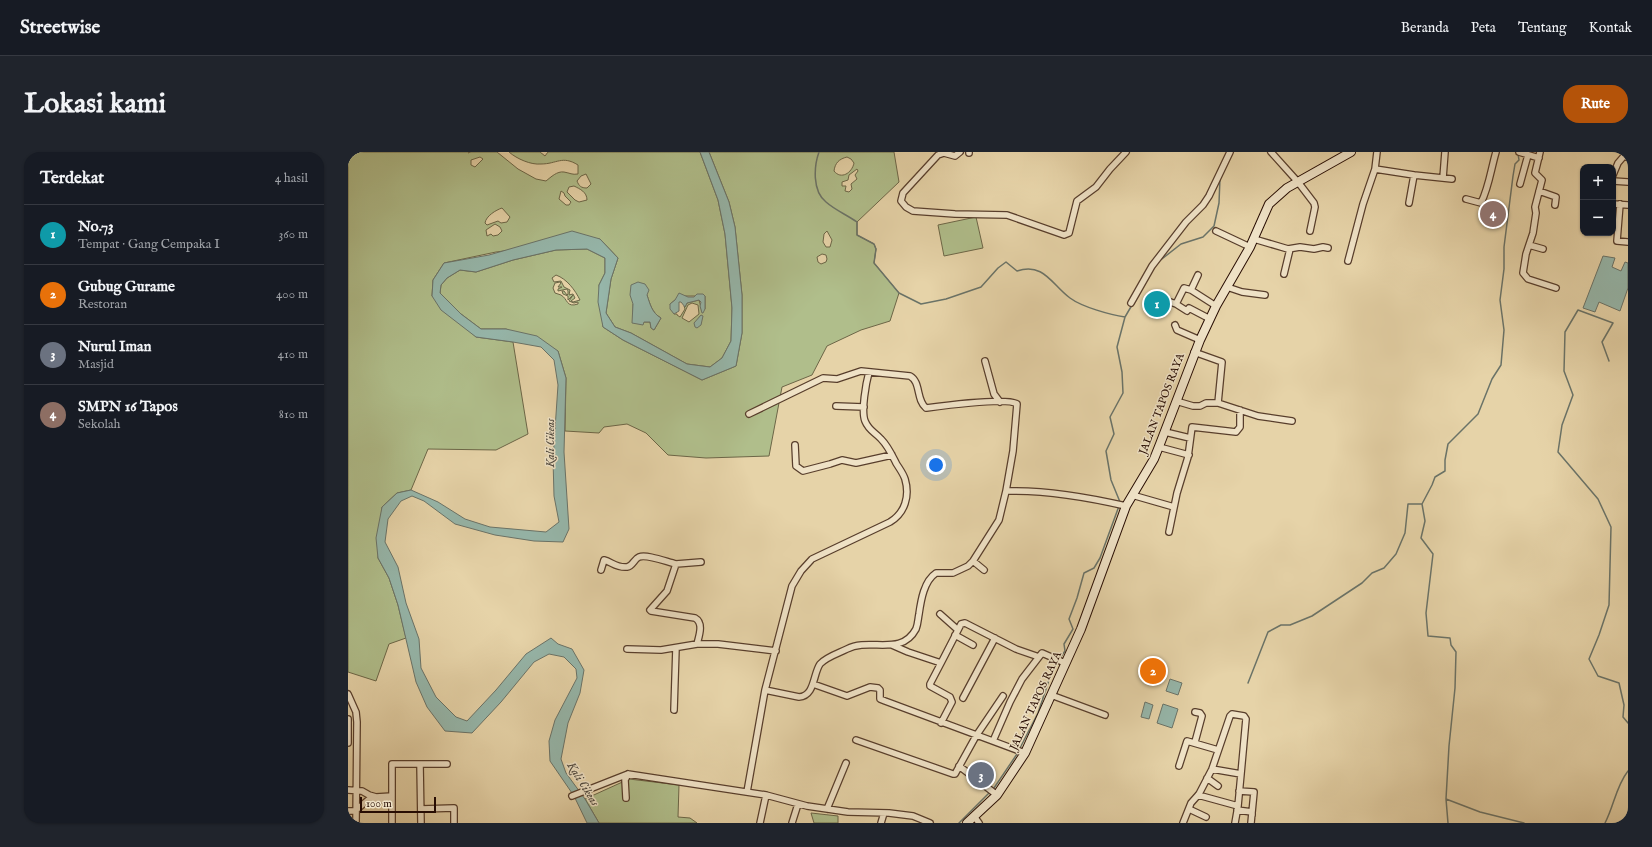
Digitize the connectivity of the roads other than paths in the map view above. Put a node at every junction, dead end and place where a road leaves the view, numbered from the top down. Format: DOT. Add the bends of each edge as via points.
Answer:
graph roads {
  1 [pos="960,152"];
  2 [pos="1126,152"];
  3 [pos="1230,152"];
  4 [pos="1271,152"];
  5 [pos="1351,152"];
  6 [pos="1378,152"];
  7 [pos="1445,152"];
  8 [pos="1496,152"];
  9 [pos="1519,152"];
  10 [pos="1539,155"];
  11 [pos="1528,156"];
  12 [pos="1628,156"];
  13 [pos="1616,168"];
  14 [pos="1375,169"];
  15 [pos="1414,176"];
  16 [pos="1443,178"];
  17 [pos="1452,179"];
  18 [pos="1616,181"];
  19 [pos="1298,182"];
  20 [pos="1628,182"];
  21 [pos="1520,184"];
  22 [pos="1539,191"];
  23 [pos="1466,199"];
  24 [pos="1409,203"];
  25 [pos="1616,204"];
  26 [pos="1620,204"];
  27 [pos="1555,205"];
  28 [pos="1628,205"];
  29 [pos="1216,231"];
  30 [pos="1310,231"];
  31 [pos="1254,239"];
  32 [pos="1628,242"];
  33 [pos="1529,245"];
  34 [pos="1250,247"];
  35 [pos="1328,248"];
  36 [pos="1290,249"];
  37 [pos="1543,249"];
  38 [pos="1348,261"];
  39 [pos="1284,274"];
  40 [pos="1198,275"];
  41 [pos="1227,287"];
  42 [pos="1556,288"];
  43 [pos="1191,290"];
  44 [pos="1265,295"];
  45 [pos="1162,299"];
  46 [pos="1132,303"];
  47 [pos="1176,304"];
  48 [pos="1216,306"];
  49 [pos="1210,319"];
  50 [pos="1176,325"];
  51 [pos="1200,340"];
  52 [pos="1194,352"];
  53 [pos="985,361"];
  54 [pos="869,372"];
  55 [pos="1176,401"];
  56 [pos="1000,402"];
  57 [pos="1218,404"];
  58 [pos="836,406"];
  59 [pos="864,407"];
  60 [pos="1240,410"];
  61 [pos="749,414"];
  62 [pos="1292,421"];
  63 [pos="1165,432"];
  64 [pos="1190,438"];
  65 [pos="795,445"];
  66 [pos="1159,447"];
  67 [pos="1189,454"];
  68 [pos="892,455"];
  69 [pos="1006,491"];
  70 [pos="1132,495"];
  71 [pos="1120,505"];
  72 [pos="1174,507"];
  73 [pos="1169,532"];
  74 [pos="973,560"];
  75 [pos="702,562"];
  76 [pos="676,564"];
  77 [pos="601,570"];
  78 [pos="984,570"];
  79 [pos="940,614"];
  80 [pos="958,630"];
  81 [pos="955,635"];
  82 [pos="996,638"];
  83 [pos="697,644"];
  84 [pos="892,645"];
  85 [pos="973,646"];
  86 [pos="676,648"];
  87 [pos="627,649"];
  88 [pos="776,651"];
  89 [pos="1039,657"];
  90 [pos="1061,661"];
  91 [pos="941,663"];
  92 [pos="813,684"];
  93 [pos="765,690"];
  94 [pos="348,694"];
  95 [pos="1003,696"];
  96 [pos="1051,696"];
  97 [pos="963,698"];
  98 [pos="674,710"];
  99 [pos="1195,712"];
  100 [pos="1105,716"];
  101 [pos="348,719"];
  102 [pos="941,723"];
  103 [pos="976,736"];
  104 [pos="856,740"];
  105 [pos="993,741"];
  106 [pos="1195,742"];
  107 [pos="348,743"];
  108 [pos="1218,750"];
  109 [pos="1025,753"];
  110 [pos="846,763"];
  111 [pos="420,764"];
  112 [pos="447,764"];
  113 [pos="959,766"];
  114 [pos="1179,766"];
  115 [pos="1212,769"];
  116 [pos="628,774"];
  117 [pos="1241,774"];
  118 [pos="1207,778"];
  119 [pos="1218,786"];
  120 [pos="348,790"];
  121 [pos="355,790"];
  122 [pos="1239,791"];
  123 [pos="747,792"];
  124 [pos="766,795"];
  125 [pos="997,795"];
  126 [pos="572,796"];
  127 [pos="1198,796"];
  128 [pos="392,798"];
  129 [pos="626,798"];
  130 [pos="798,804"];
  131 [pos="1237,808"];
  132 [pos="421,809"];
  133 [pos="827,809"];
  134 [pos="1189,809"];
  135 [pos="348,810"];
  136 [pos="355,811"];
  137 [pos="884,813"];
  138 [pos="913,816"];
  139 [pos="1206,817"];
  140 [pos="976,820"];
  141 [pos="356,823"];
  142 [pos="392,823"];
  143 [pos="421,823"];
  144 [pos="454,823"];
  145 [pos="760,823"];
  146 [pos="792,823"];
  147 [pos="881,823"];
  148 [pos="910,823"];
  149 [pos="930,823"];
  150 [pos="967,823"];
  151 [pos="1183,823"];
  152 [pos="1235,823"];
  153 [pos="1251,823"];
  1 -- 2 [label="street" via="955,156 944,153 938,155 903,192 901,201 906,207 913,211 931,213 1007,215 1064,235 1069,233 1078,201 1096,187"];
  3 -- 46 [label="street" via="1207,200 1186,222 1152,266"];
  4 -- 19 [label="street"];
  5 -- 19 [label="main road, JALAN TAPOS RAYA"];
  6 -- 14 [label="street"];
  7 -- 16 [label="street"];
  8 -- 23 [label="street" via="1481,203"];
  9 -- 11 [label="street"];
  10 -- 11 [label="street"];
  10 -- 22 [label="street" via="1535,173 1542,179"];
  11 -- 21 [label="street"];
  12 -- 13 [label="street" via="1624,156"];
  14 -- 15 [label="street"];
  14 -- 38 [label="street"];
  15 -- 16 [label="street"];
  15 -- 24 [label="street"];
  16 -- 17 [label="street"];
  18 -- 20 [label="street"];
  19 -- 30 [label="street" via="1315,206"];
  19 -- 31 [label="main road, JALAN TAPOS RAYA" via="1269,204"];
  22 -- 27 [label="street" via="1556,197"];
  22 -- 33 [label="street"];
  25 -- 26 [label="street"];
  26 -- 28 [label="street"];
  26 -- 32 [label="street" via="1617,241"];
  29 -- 34 [label="street"];
  31 -- 34 [label="main road, JALAN TAPOS RAYA"];
  31 -- 36 [label="street"];
  33 -- 37 [label="street"];
  33 -- 42 [label="street" via="1523,275"];
  34 -- 41 [label="main road, JALAN TAPOS RAYA"];
  35 -- 36 [label="street"];
  36 -- 39 [label="street"];
  40 -- 43 [label="street"];
  41 -- 44 [label="street"];
  41 -- 48 [label="main road, JALAN TAPOS RAYA"];
  43 -- 47 [label="street" via="1184,288"];
  43 -- 48 [label="street"];
  45 -- 47 [label="street"];
  47 -- 49 [label="street"];
  48 -- 49 [label="main road, JALAN TAPOS RAYA"];
  49 -- 51 [label="main road, JALAN TAPOS RAYA"];
  50 -- 51 [label="street" via="1177,330"];
  51 -- 52 [label="main road, JALAN TAPOS RAYA"];
  52 -- 55 [label="main road, JALAN TAPOS RAYA"];
  52 -- 57 [label="street" via="1221,361"];
  53 -- 56 [label="street" via="994,394"];
  54 -- 56 [label="street" via="912,376 926,408"];
  54 -- 59 [label="street"];
  54 -- 61 [label="street" via="855,372 837,378 818,380"];
  55 -- 57 [label="street" via="1193,406"];
  55 -- 63 [label="main road, JALAN TAPOS RAYA"];
  56 -- 69 [label="street" via="1016,402 1018,406"];
  57 -- 60 [label="street"];
  58 -- 59 [label="street"];
  59 -- 68 [label="street" via="864,420 869,429 881,438"];
  60 -- 62 [label="street"];
  60 -- 64 [label="street" via="1240,427 1236,432 1195,426 1192,427"];
  63 -- 64 [label="street"];
  63 -- 66 [label="main road, JALAN TAPOS RAYA"];
  64 -- 67 [label="street"];
  65 -- 68 [label="street" via="796,466 802,471 842,460 856,463"];
  66 -- 67 [label="street"];
  66 -- 70 [label="main road, JALAN TAPOS RAYA"];
  67 -- 72 [label="street"];
  68 -- 88 [label="street" via="907,486 903,511 890,522 818,555 806,564 792,586"];
  69 -- 71 [label="street" via="1090,498"];
  69 -- 74 [label="street" via="999,520"];
  70 -- 71 [label="main road, JALAN TAPOS RAYA"];
  70 -- 72 [label="street"];
  71 -- 90 [label="main road, JALAN TAPOS RAYA" via="1081,629"];
  72 -- 73 [label="street"];
  74 -- 78 [label="street"];
  74 -- 84 [label="street" via="968,566 953,573 939,572 932,576 927,582 920,604 917,627 907,640"];
  75 -- 76 [label="street"];
  76 -- 77 [label="street" via="643,556 627,566 615,566 604,560"];
  76 -- 83 [label="street" via="667,591 650,610 699,620"];
  79 -- 80 [label="street"];
  80 -- 81 [label="street"];
  80 -- 82 [label="street" via="965,623"];
  81 -- 85 [label="street"];
  81 -- 91 [label="street"];
  82 -- 89 [label="street"];
  82 -- 97 [label="street"];
  83 -- 86 [label="street"];
  83 -- 88 [label="street"];
  84 -- 91 [label="street"];
  84 -- 92 [label="street" via="850,647 821,663"];
  86 -- 87 [label="street"];
  86 -- 98 [label="street"];
  88 -- 93 [label="street"];
  89 -- 90 [label="street" via="1042,653"];
  89 -- 105 [label="street" via="1022,679"];
  90 -- 96 [label="main road, JALAN TAPOS RAYA"];
  91 -- 102 [label="street" via="930,684 950,697 952,702"];
  92 -- 93 [label="street" via="808,694 802,697"];
  92 -- 102 [label="street" via="847,696 870,687 878,688 880,699"];
  93 -- 123 [label="street"];
  94 -- 121 [label="street" via="356,717"];
  95 -- 103 [label="street"];
  96 -- 100 [label="street"];
  96 -- 109 [label="main road, JALAN TAPOS RAYA"];
  99 -- 106 [label="street" via="1202,716"];
  101 -- 107 [label="street"];
  102 -- 103 [label="street"];
  103 -- 105 [label="street"];
  103 -- 113 [label="street"];
  104 -- 113 [label="street" via="952,774 957,772"];
  105 -- 109 [label="street"];
  106 -- 108 [label="street"];
  106 -- 114 [label="street" via="1186,742"];
  108 -- 115 [label="street"];
  108 -- 117 [label="street" via="1231,715 1244,716 1246,719"];
  109 -- 125 [label="main road, JALAN TAPOS RAYA"];
  110 -- 133 [label="street"];
  111 -- 112 [label="street"];
  111 -- 128 [label="street" via="392,764"];
  111 -- 132 [label="street"];
  113 -- 125 [label="street"];
  115 -- 117 [label="street"];
  115 -- 118 [label="street"];
  116 -- 123 [label="street"];
  116 -- 126 [label="street"];
  116 -- 129 [label="street" via="625,780"];
  117 -- 122 [label="street"];
  118 -- 119 [label="street"];
  118 -- 127 [label="street"];
  120 -- 121 [label="street"];
  121 -- 128 [label="street" via="376,797"];
  121 -- 136 [label="street"];
  122 -- 131 [label="street"];
  122 -- 153 [label="street" via="1254,792"];
  123 -- 124 [label="street"];
  124 -- 130 [label="street"];
  124 -- 145 [label="street"];
  125 -- 140 [label="main road, JALAN TAPOS RAYA"];
  127 -- 131 [label="street"];
  127 -- 134 [label="street"];
  128 -- 136 [label="street" via="368,800"];
  128 -- 142 [label="street"];
  130 -- 133 [label="street"];
  130 -- 146 [label="street"];
  131 -- 152 [label="street"];
  131 -- 153 [label="street" via="1252,812"];
  132 -- 143 [label="street"];
  132 -- 144 [label="street" via="454,808"];
  133 -- 137 [label="street"];
  134 -- 139 [label="street"];
  134 -- 151 [label="street"];
  135 -- 136 [label="street"];
  136 -- 141 [label="street"];
  137 -- 138 [label="street"];
  137 -- 147 [label="street"];
  138 -- 148 [label="street"];
  138 -- 149 [label="street"];
  140 -- 150 [label="main road, JALAN TAPOS RAYA"];
}
